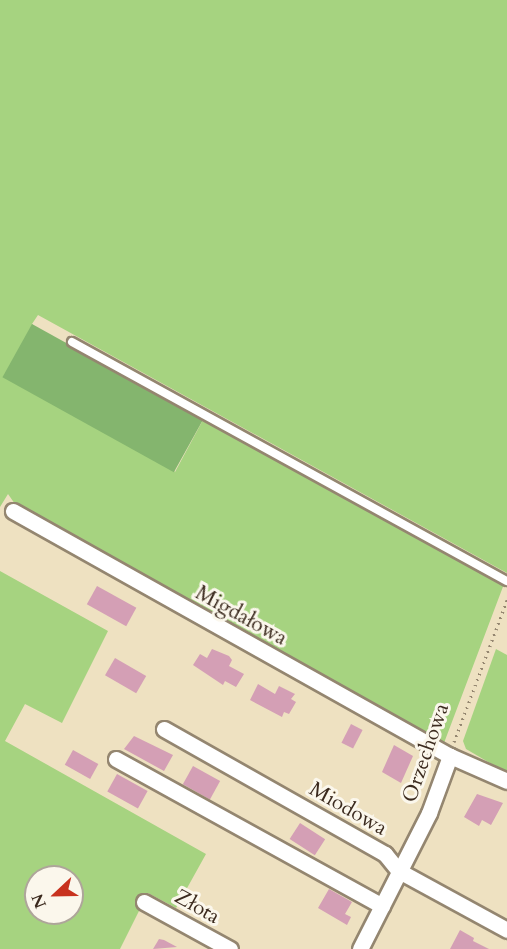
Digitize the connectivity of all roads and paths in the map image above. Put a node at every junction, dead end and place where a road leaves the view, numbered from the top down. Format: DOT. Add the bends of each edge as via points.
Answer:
graph roads {
  1 [pos="72,342"];
  2 [pos="13,511"];
  3 [pos="507,581"];
  4 [pos="507,600"];
  5 [pos="164,729"];
  6 [pos="450,756"];
  7 [pos="116,759"];
  8 [pos="507,781"];
  9 [pos="399,871"];
  10 [pos="144,902"];
  11 [pos="382,906"];
  12 [pos="507,930"];
  13 [pos="230,949"];
  14 [pos="360,949"];
  1 -- 3 [label="lane"];
  2 -- 6 [label="street, Migdałowa"];
  4 -- 6 [label="path, Orzechowa" via="465,705"];
  5 -- 9 [label="street, Miodowa" via="386,854"];
  6 -- 8 [label="street, Migdałowa"];
  6 -- 9 [label="street, Orzechowa" via="429,813"];
  7 -- 11 [label="street"];
  9 -- 11 [label="street, Orzechowa"];
  9 -- 12 [label="street, Miodowa"];
  10 -- 13 [label="street, Złota"];
  11 -- 14 [label="street, Orzechowa"];
}
